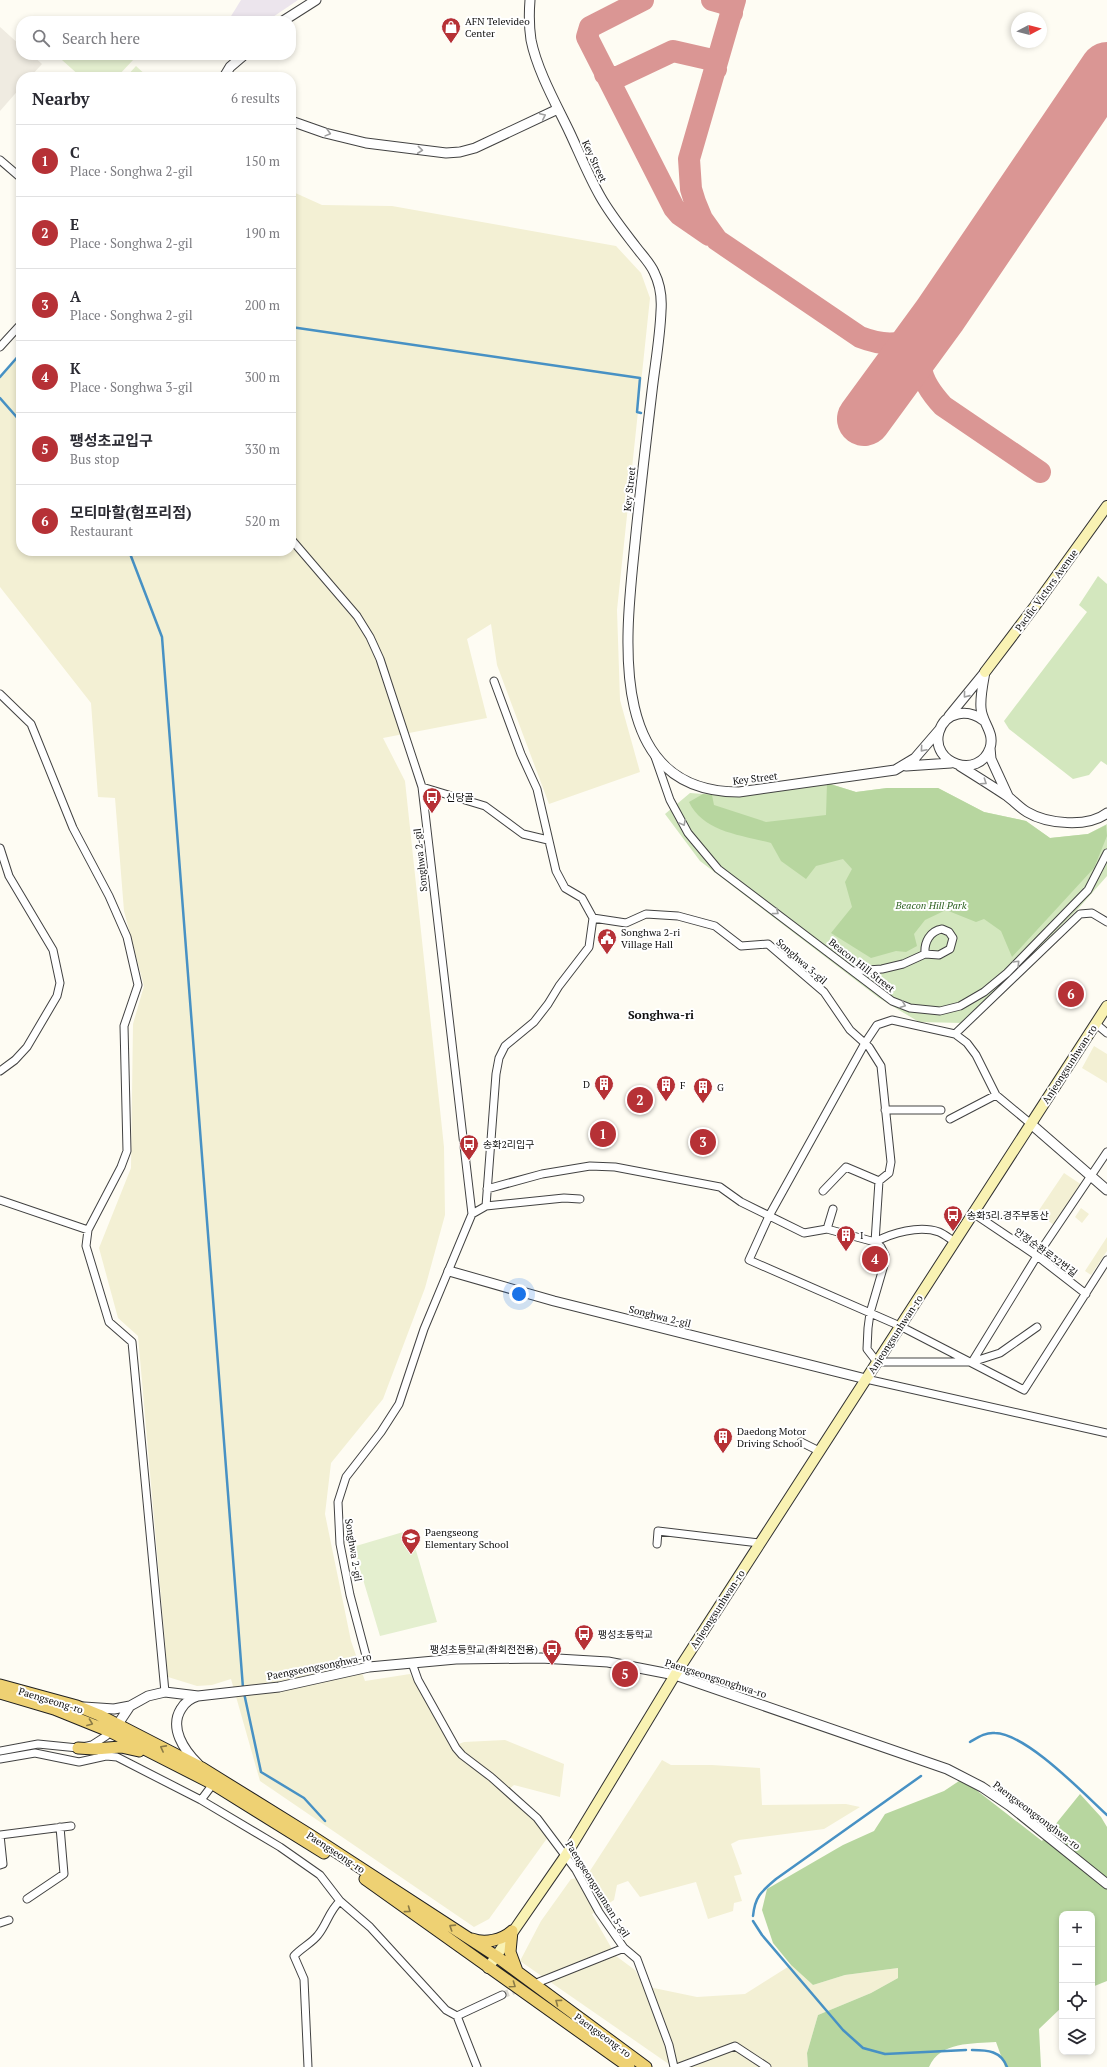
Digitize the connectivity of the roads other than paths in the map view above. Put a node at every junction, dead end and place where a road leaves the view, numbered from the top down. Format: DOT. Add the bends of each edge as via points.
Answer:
graph roads {
  1 [pos="316,0"];
  2 [pos="530,0"];
  3 [pos="291,16"];
  4 [pos="238,60"];
  5 [pos="227,72"];
  6 [pos="558,109"];
  7 [pos="296,123"];
  8 [pos="0,160"];
  9 [pos="16,174"];
  10 [pos="16,329"];
  11 [pos="0,347"];
  12 [pos="1107,506"];
  13 [pos="296,545"];
  14 [pos="985,672"];
  15 [pos="494,681"];
  16 [pos="0,694"];
  17 [pos="947,719"];
  18 [pos="983,720"];
  19 [pos="940,729"];
  20 [pos="990,748"];
  21 [pos="654,754"];
  22 [pos="956,764"];
  23 [pos="900,768"];
  24 [pos="422,787"];
  25 [pos="1008,796"];
  26 [pos="1107,813"];
  27 [pos="548,840"];
  28 [pos="0,848"];
  29 [pos="1107,853"];
  30 [pos="593,918"];
  31 [pos="1107,922"];
  32 [pos="925,954"];
  33 [pos="853,971"];
  34 [pos="1107,1006"];
  35 [pos="1095,1023"];
  36 [pos="1107,1033"];
  37 [pos="955,1034"];
  38 [pos="865,1043"];
  39 [pos="0,1071"];
  40 [pos="996,1095"];
  41 [pos="885,1110"];
  42 [pos="941,1110"];
  43 [pos="950,1119"];
  44 [pos="1031,1124"];
  45 [pos="1107,1152"];
  46 [pos="1091,1176"];
  47 [pos="879,1181"];
  48 [pos="487,1189"];
  49 [pos="1107,1190"];
  50 [pos="823,1191"];
  51 [pos="580,1199"];
  52 [pos="0,1200"];
  53 [pos="486,1206"];
  54 [pos="833,1208"];
  55 [pos="973,1213"];
  56 [pos="472,1214"];
  57 [pos="769,1216"];
  58 [pos="827,1229"];
  59 [pos="88,1230"];
  60 [pos="875,1242"];
  61 [pos="955,1242"];
  62 [pos="1037,1256"];
  63 [pos="1107,1260"];
  64 [pos="449,1271"];
  65 [pos="1086,1294"];
  66 [pos="870,1313"];
  67 [pos="900,1326"];
  68 [pos="1037,1327"];
  69 [pos="877,1362"];
  70 [pos="972,1362"];
  71 [pos="866,1379"];
  72 [pos="1107,1433"];
  73 [pos="801,1442"];
  74 [pos="819,1451"];
  75 [pos="759,1543"];
  76 [pos="657,1544"];
  77 [pos="412,1663"];
  78 [pos="368,1667"];
  79 [pos="675,1675"];
  80 [pos="0,1685"];
  81 [pos="165,1692"];
  82 [pos="0,1693"];
  83 [pos="198,1696"];
  84 [pos="77,1706"];
  85 [pos="130,1706"];
  86 [pos="114,1728"];
  87 [pos="78,1748"];
  88 [pos="0,1751"];
  89 [pos="151,1753"];
  90 [pos="0,1759"];
  91 [pos="202,1768"];
  92 [pos="213,1784"];
  93 [pos="201,1800"];
  94 [pos="71,1826"];
  95 [pos="60,1827"];
  96 [pos="0,1835"];
  97 [pos="566,1855"];
  98 [pos="0,1865"];
  99 [pos="1107,1884"];
  100 [pos="28,1899"];
  101 [pos="340,1900"];
  102 [pos="9,1920"];
  103 [pos="0,1923"];
  104 [pos="512,1931"];
  105 [pos="468,1938"];
  106 [pos="624,1948"];
  107 [pos="496,1956"];
  108 [pos="488,1968"];
  109 [pos="517,1972"];
  110 [pos="539,1982"];
  111 [pos="502,1995"];
  112 [pos="457,2016"];
  113 [pos="308,2067"];
  114 [pos="477,2067"];
  115 [pos="629,2067"];
  116 [pos="646,2067"];
  117 [pos="674,2067"];
  118 [pos="679,2067"];
  119 [pos="767,2067"];
  1 -- 3 [label="street"];
  2 -- 6 [label="street, Key Street" via="532,45"];
  4 -- 5 [label="street"];
  7 -- 6 [label="street, one-way" via="366,143 460,152 475,148"];
  6 -- 21 [label="street, Key Street" via="599,195 650,265 660,288 661,321 639,497 626,640 630,686 636,712 644,737"];
  8 -- 9 [label="street"];
  10 -- 11 [label="street"];
  12 -- 14 [label="main road, Pacific Victors Avenue"];
  13 -- 24 [label="street, Songhwa 2-gil" via="357,616 370,637"];
  14 -- 17 [label="street, one-way"];
  14 -- 18 [label="street" via="980,708"];
  15 -- 27 [label="street" via="521,754 537,788"];
  16 -- 59 [label="street" via="31,724 73,828 109,896 127,937 138,985 124,1026 127,1150 121,1167"];
  17 -- 18 [label="street" via="965,712"];
  17 -- 19 [label="street"];
  18 -- 20 [label="street" via="990,733"];
  19 -- 22 [label="street" via="938,746 943,756"];
  19 -- 23 [label="street, one-way" via="915,758"];
  20 -- 22 [label="street" via="978,762 966,766"];
  20 -- 25 [label="street" via="991,759"];
  21 -- 23 [label="street, Key Street" via="668,770 685,781 721,792 739,792"];
  21 -- 33 [label="street, Beacon Hill Street, one-way" via="670,800 688,833 718,869"];
  22 -- 23 [label="street, Key Street"];
  22 -- 25 [label="street, one-way"];
  24 -- 27 [label="street" via="485,806 523,834"];
  24 -- 56 [label="street, Songhwa 2-gil"];
  25 -- 26 [label="street" via="1026,811 1040,818 1080,822 1090,821"];
  27 -- 30 [label="street" via="556,871 565,888 582,898"];
  28 -- 39 [label="street" via="9,876 53,950 60,983 57,996 27,1047"];
  33 -- 29 [label="street, Beacon Hill Street, one-way" via="892,1002 910,1008 940,1011 960,1006 984,992 1007,973 1088,890"];
  30 -- 38 [label="street, Songhwa 3-gil" via="626,923 646,914 678,916 715,926 741,946 768,944 824,992 850,1030"];
  30 -- 48 [label="street" via="589,947 534,1022 505,1046 499,1058"];
  31 -- 37 [label="street" via="1092,913 1080,914"];
  32 -- 33 [label="street" via="903,964 882,969"];
  34 -- 35 [label="main road, Anjeongsunhwan-ro"];
  35 -- 36 [label="street"];
  35 -- 44 [label="main road, Anjeongsunhwan-ro"];
  37 -- 38 [label="street" via="892,1020 877,1025"];
  37 -- 40 [label="street" via="967,1043 976,1055"];
  38 -- 41 [label="street, Songhwa 3-gil" via="881,1066"];
  38 -- 57 [label="street"];
  40 -- 43 [label="street"];
  40 -- 44 [label="street"];
  41 -- 42 [label="street"];
  41 -- 47 [label="street, Songhwa 3-gil" via="891,1162 889,1173"];
  44 -- 46 [label="street"];
  44 -- 55 [label="main road, Anjeongsunhwan-ro"];
  45 -- 46 [label="street"];
  46 -- 49 [label="street"];
  46 -- 62 [label="street"];
  47 -- 50 [label="street" via="846,1167"];
  47 -- 60 [label="street"];
  48 -- 53 [label="street"];
  48 -- 57 [label="street" via="542,1174 590,1166 614,1167 720,1188"];
  51 -- 53 [label="street" via="564,1198"];
  52 -- 59 [label="street"];
  53 -- 56 [label="street"];
  54 -- 58 [label="street"];
  55 -- 61 [label="main road, Anjeongsunhwan-ro"];
  55 -- 62 [label="street, 안정순환로32번길"];
  56 -- 64 [label="street, Songhwa 2-gil"];
  57 -- 58 [label="street" via="804,1233"];
  57 -- 66 [label="street" via="749,1260"];
  58 -- 60 [label="street"];
  59 -- 81 [label="street" via="86,1246 109,1322 132,1342"];
  60 -- 61 [label="street" via="890,1234 926,1229 939,1232"];
  60 -- 66 [label="street" via="881,1246 885,1255"];
  61 -- 67 [label="main road, Anjeongsunhwan-ro"];
  62 -- 65 [label="street, 안정순환로32번길"];
  62 -- 70 [label="street"];
  63 -- 65 [label="street"];
  64 -- 71 [label="street, Songhwa 2-gil" via="554,1301"];
  64 -- 78 [label="street, Songhwa 2-gil" via="424,1329 399,1404 346,1477 338,1502 340,1544"];
  65 -- 70 [label="street" via="1024,1390"];
  66 -- 67 [label="street"];
  66 -- 69 [label="street" via="867,1350"];
  67 -- 69 [label="main road, Anjeongsunhwan-ro"];
  67 -- 70 [label="street"];
  68 -- 70 [label="street" via="1000,1353"];
  69 -- 70 [label="street"];
  69 -- 71 [label="main road, Anjeongsunhwan-ro"];
  71 -- 72 [label="street"];
  71 -- 74 [label="main road, Anjeongsunhwan-ro"];
  73 -- 74 [label="street"];
  74 -- 75 [label="main road, Anjeongsunhwan-ro"];
  75 -- 76 [label="street" via="658,1531"];
  75 -- 79 [label="main road, Anjeongsunhwan-ro"];
  77 -- 78 [label="street, Paengseongsonghwa-ro"];
  77 -- 79 [label="street, Paengseongsonghwa-ro" via="456,1659 541,1658 608,1662"];
  77 -- 97 [label="street, Paengseongnamsan 5-gil" via="424,1692 462,1755 537,1818"];
  78 -- 83 [label="street, Paengseongsonghwa-ro" via="279,1687"];
  79 -- 97 [label="main road, Anjeongsunhwan-ro"];
  79 -- 99 [label="street, Paengseongsonghwa-ro" via="946,1769 982,1787 1010,1806"];
  80 -- 84 [label="main road, Paengseong-ro"];
  81 -- 83 [label="street, Paengseongsonghwa-ro"];
  81 -- 85 [label="street, Paengseongsonghwa-ro" via="148,1696"];
  82 -- 86 [label="main road, Paengseong-ro, one-way"];
  83 -- 91 [label="street" via="193,1697 182,1707 177,1723 182,1743"];
  84 -- 85 [label="street" via="114,1709"];
  84 -- 86 [label="main road, Paengseong-ro"];
  85 -- 86 [label="street, Paengseongsonghwa-ro"];
  86 -- 87 [label="street" via="92,1745"];
  86 -- 89 [label="main road, Paengseong-ro"];
  91 -- 86 [label="main road, Paengseong-ro, one-way"];
  87 -- 88 [label="street" via="38,1744"];
  87 -- 89 [label="main road" via="94,1750 121,1747"];
  89 -- 92 [label="main road, Paengseong-ro"];
  90 -- 93 [label="street" via="35,1753 79,1762 106,1756 117,1757"];
  105 -- 91 [label="main road, Paengseong-ro, one-way"];
  92 -- 93 [label="street"];
  92 -- 108 [label="main road, Paengseong-ro, one-way" via="358,1874"];
  93 -- 101 [label="street" via="280,1847 320,1875"];
  94 -- 95 [label="street"];
  95 -- 96 [label="street"];
  95 -- 100 [label="street" via="64,1874"];
  96 -- 98 [label="street" via="3,1864"];
  97 -- 104 [label="main road, Anjeongsunhwan-ro"];
  97 -- 106 [label="street, Paengseongnamsan 5-gil" via="599,1912"];
  101 -- 112 [label="street" via="370,1927 446,2010"];
  101 -- 113 [label="street" via="332,1908 318,1935 294,1956 304,1979"];
  102 -- 103 [label="street"];
  104 -- 105 [label="main road" via="505,1937 490,1941"];
  104 -- 107 [label="main road, Anjeongsunhwan-ro"];
  104 -- 109 [label="main road" via="510,1957"];
  105 -- 107 [label="main road, Paengseong-ro"];
  106 -- 110 [label="street"];
  106 -- 117 [label="street, Paengseongnamsan 5-gil" via="637,1960 669,2045"];
  107 -- 108 [label="main road, Anjeongsunhwan-ro"];
  107 -- 109 [label="main road, Paengseong-ro"];
  108 -- 115 [label="main road, Paengseong-ro, one-way"];
  116 -- 109 [label="main road, Paengseong-ro, one-way"];
  111 -- 112 [label="street"];
  112 -- 114 [label="street"];
  118 -- 119 [label="street" via="735,2046"];
}
